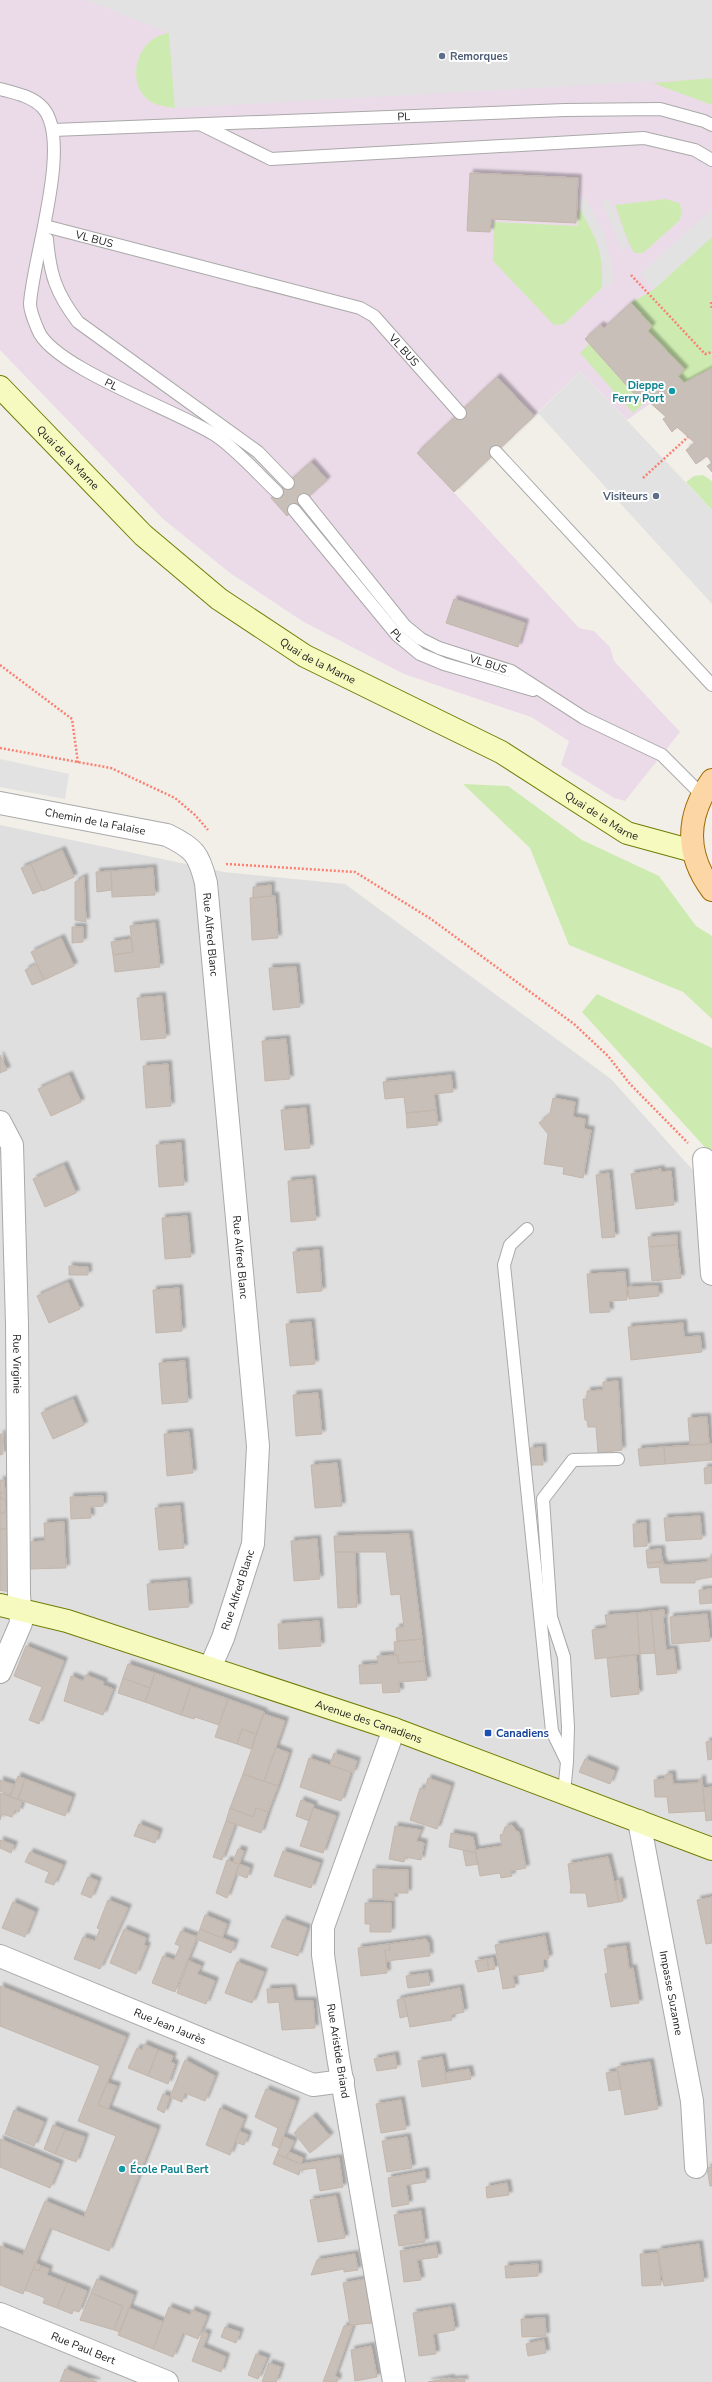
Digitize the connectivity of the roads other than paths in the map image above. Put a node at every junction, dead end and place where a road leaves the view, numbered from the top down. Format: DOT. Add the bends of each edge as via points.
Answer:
graph roads {
  1 [pos="0,89"];
  2 [pos="200,124"];
  3 [pos="712,125"];
  4 [pos="53,130"];
  5 [pos="712,160"];
  6 [pos="45,226"];
  7 [pos="0,387"];
  8 [pos="460,413"];
  9 [pos="496,452"];
  10 [pos="288,483"];
  11 [pos="277,492"];
  12 [pos="304,500"];
  13 [pos="294,510"];
  14 [pos="712,685"];
  15 [pos="545,693"];
  16 [pos="707,788"];
  17 [pos="0,803"];
  18 [pos="188,845"];
  19 [pos="693,851"];
  20 [pos="712,890"];
  21 [pos="0,1122"];
  22 [pos="704,1159"];
  23 [pos="527,1229"];
  24 [pos="712,1274"];
  25 [pos="618,1458"];
  26 [pos="0,1605"];
  27 [pos="21,1610"];
  28 [pos="210,1668"];
  29 [pos="0,1672"];
  30 [pos="394,1729"];
  31 [pos="566,1762"];
  32 [pos="564,1793"];
  33 [pos="639,1821"];
  34 [pos="712,1849"];
  35 [pos="0,1956"];
  36 [pos="343,2081"];
  37 [pos="696,2167"];
  38 [pos="0,2314"];
  39 [pos="167,2382"];
  40 [pos="394,2382"];
  1 -- 4 [label="lane" via="26,96 44,109"];
  2 -- 3 [label="lane, PL" via="565,110 660,109"];
  2 -- 4 [label="lane, PL"];
  2 -- 5 [label="lane" via="271,159 644,138 695,150"];
  4 -- 6 [label="lane" via="54,153"];
  6 -- 8 [label="lane, VL BUS" via="360,308 374,316"];
  6 -- 10 [label="lane" via="50,271 67,307 78,322 258,452"];
  6 -- 11 [label="lane, PL" via="30,305 39,332 58,354 216,435"];
  7 -- 19 [label="street, Quai de la Marne" via="143,535 219,599 304,656 501,752 627,833"];
  9 -- 14 [label="lane"];
  12 -- 15 [label="lane, VL BUS" via="405,626 421,639 439,648 511,671"];
  13 -- 15 [label="lane, PL" via="397,635 420,654 444,664"];
  15 -- 16 [label="lane, VL BUS" via="584,718 662,755"];
  16 -- 19 [label="main road" via="692,822"];
  17 -- 18 [label="street, Chemin de la Falaise" via="167,835"];
  18 -- 28 [label="street, Rue Alfred Blanc" via="201,864 206,883 258,1446 253,1544 223,1638"];
  19 -- 20 [label="main road" via="701,875"];
  21 -- 27 [label="street, Rue Virginie" via="12,1145"];
  22 -- 24 [label="street"];
  23 -- 31 [label="lane" via="510,1245 504,1265 552,1730"];
  25 -- 31 [label="lane" via="573,1460 543,1499 551,1617 564,1657 568,1727"];
  26 -- 27 [label="street, Avenue des Canadiens"];
  27 -- 28 [label="street, Avenue des Canadiens" via="67,1621"];
  27 -- 29 [label="street, Rue Virginie" via="21,1622"];
  28 -- 30 [label="street, Avenue des Canadiens"];
  30 -- 32 [label="street, Avenue des Canadiens"];
  30 -- 36 [label="street, Rue Aristide Briand" via="323,1927 323,1955"];
  31 -- 32 [label="lane"];
  32 -- 33 [label="street, Avenue des Canadiens"];
  33 -- 34 [label="street, Avenue des Canadiens"];
  33 -- 37 [label="street, Impasse Suzanne" via="692,2101"];
  35 -- 36 [label="street, Rue Jean Jaurès" via="313,2085"];
  36 -- 40 [label="street, Rue Aristide Briand"];
  38 -- 39 [label="street, Rue Paul Bert"];
}
